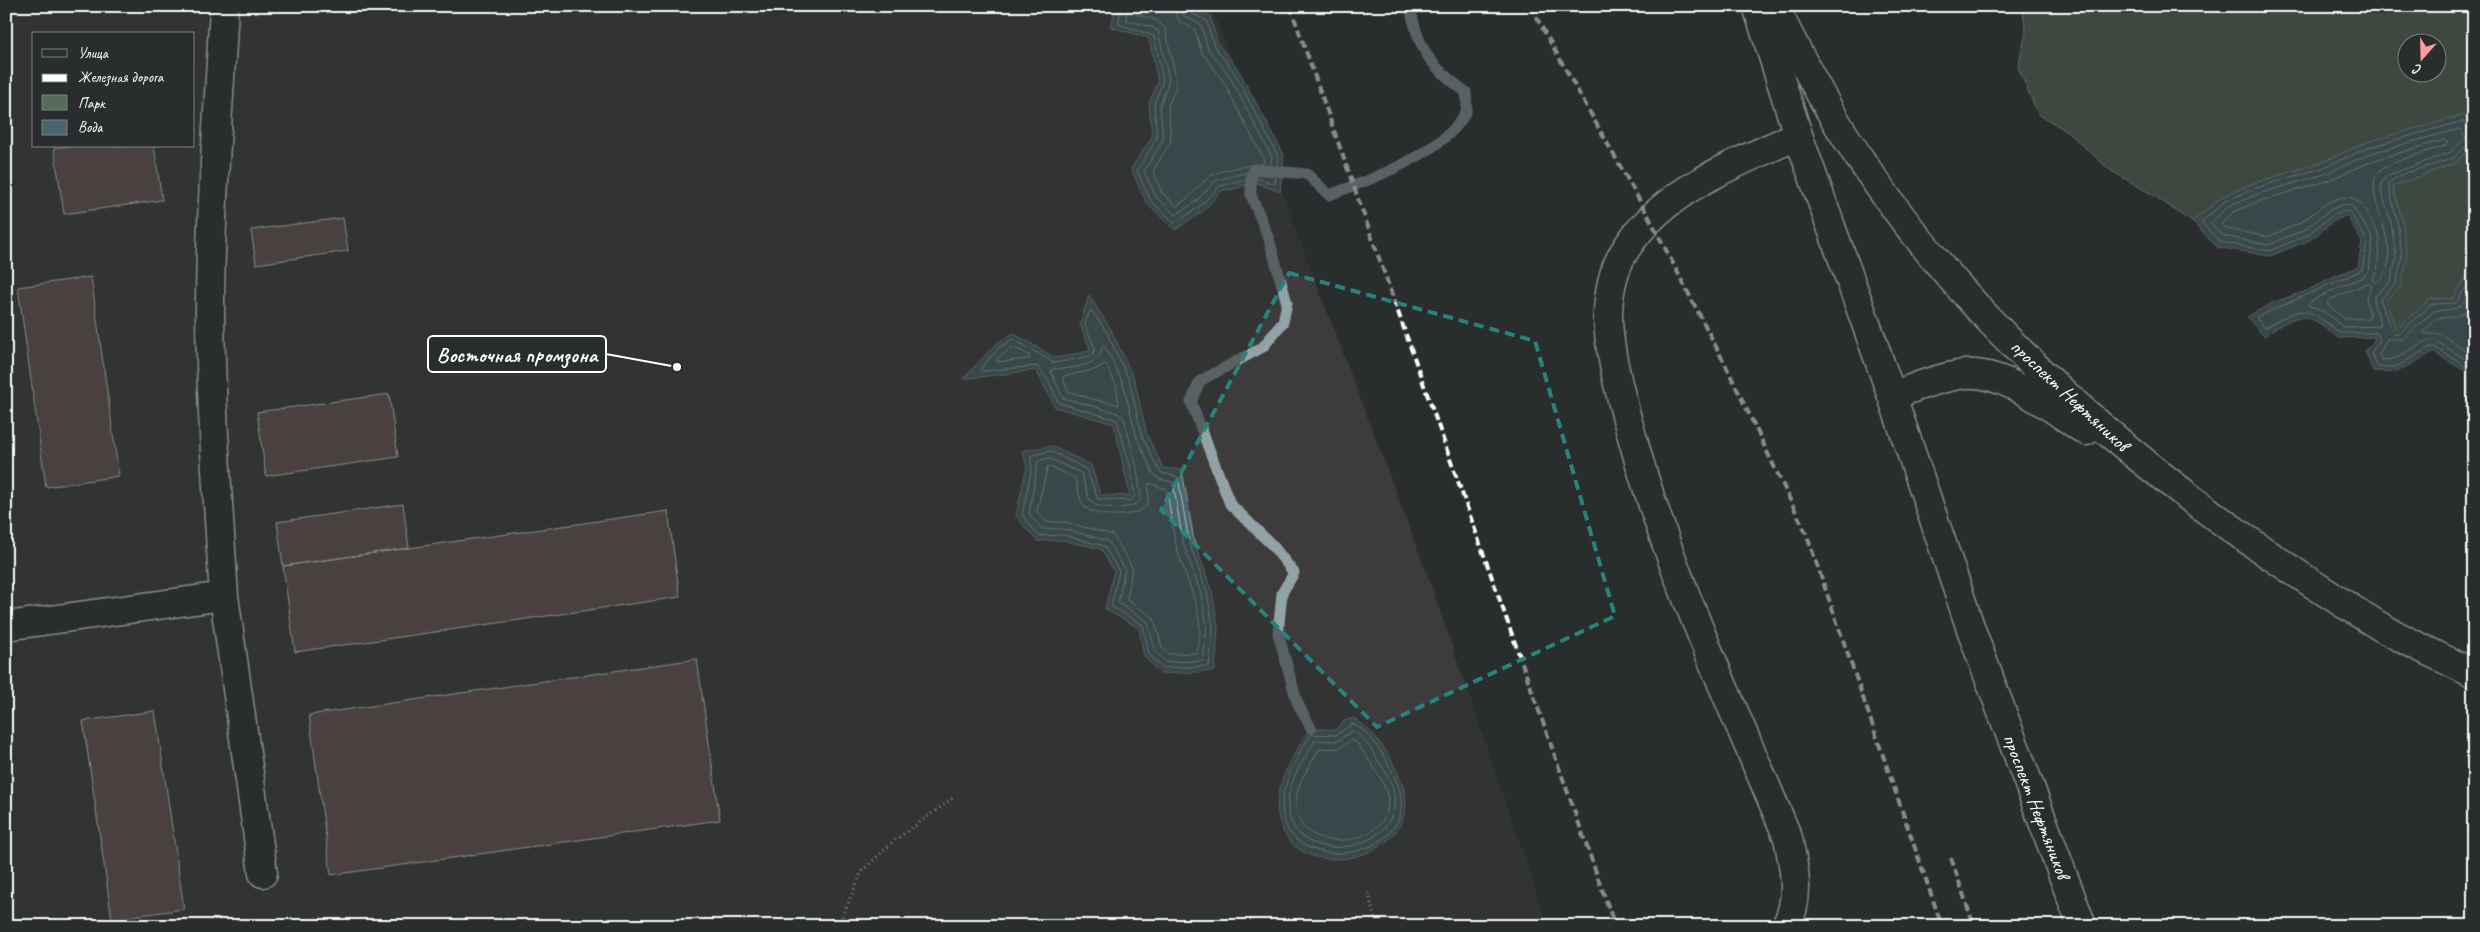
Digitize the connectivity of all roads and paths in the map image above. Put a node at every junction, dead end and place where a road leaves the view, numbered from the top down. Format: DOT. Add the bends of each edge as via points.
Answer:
graph roads {
  1 [pos="224,6"];
  2 [pos="1757,6"];
  3 [pos="1774,6"];
  4 [pos="1798,136"];
  5 [pos="1892,396"];
  6 [pos="2161,478"];
  7 [pos="224,596"];
  8 [pos="6,626"];
  9 [pos="2474,674"];
  10 [pos="953,798"];
  11 [pos="262,873"];
  12 [pos="1369,893"];
  13 [pos="838,926"];
  14 [pos="1376,926"];
  15 [pos="1786,926"];
  16 [pos="2082,926"];
  1 -- 7 [label="main road" via="210,311 212,416"];
  2 -- 4 [label="main road, проспект Нефтяников"];
  3 -- 6 [label="main road, проспект Нефтяников" via="1840,128 1894,205 1957,285 2044,376"];
  4 -- 5 [label="main road, проспект Нефтяников"];
  4 -- 15 [label="main road" via="1693,186 1650,218 1636,234 1615,270 1608,314 1624,410 1645,484 1684,591 1788,838 1796,876 1792,914"];
  5 -- 6 [label="main road" via="1952,377 1968,374 1987,376 2014,385"];
  5 -- 16 [label="main road, проспект Нефтяников" via="1973,635"];
  6 -- 9 [label="main road, проспект Нефтяников" via="2262,551 2383,628"];
  7 -- 8 [label="main road"];
  7 -- 11 [label="main road"];
  10 -- 13 [label="path" via="894,841 862,870"];
  12 -- 14 [label="path"];
}
